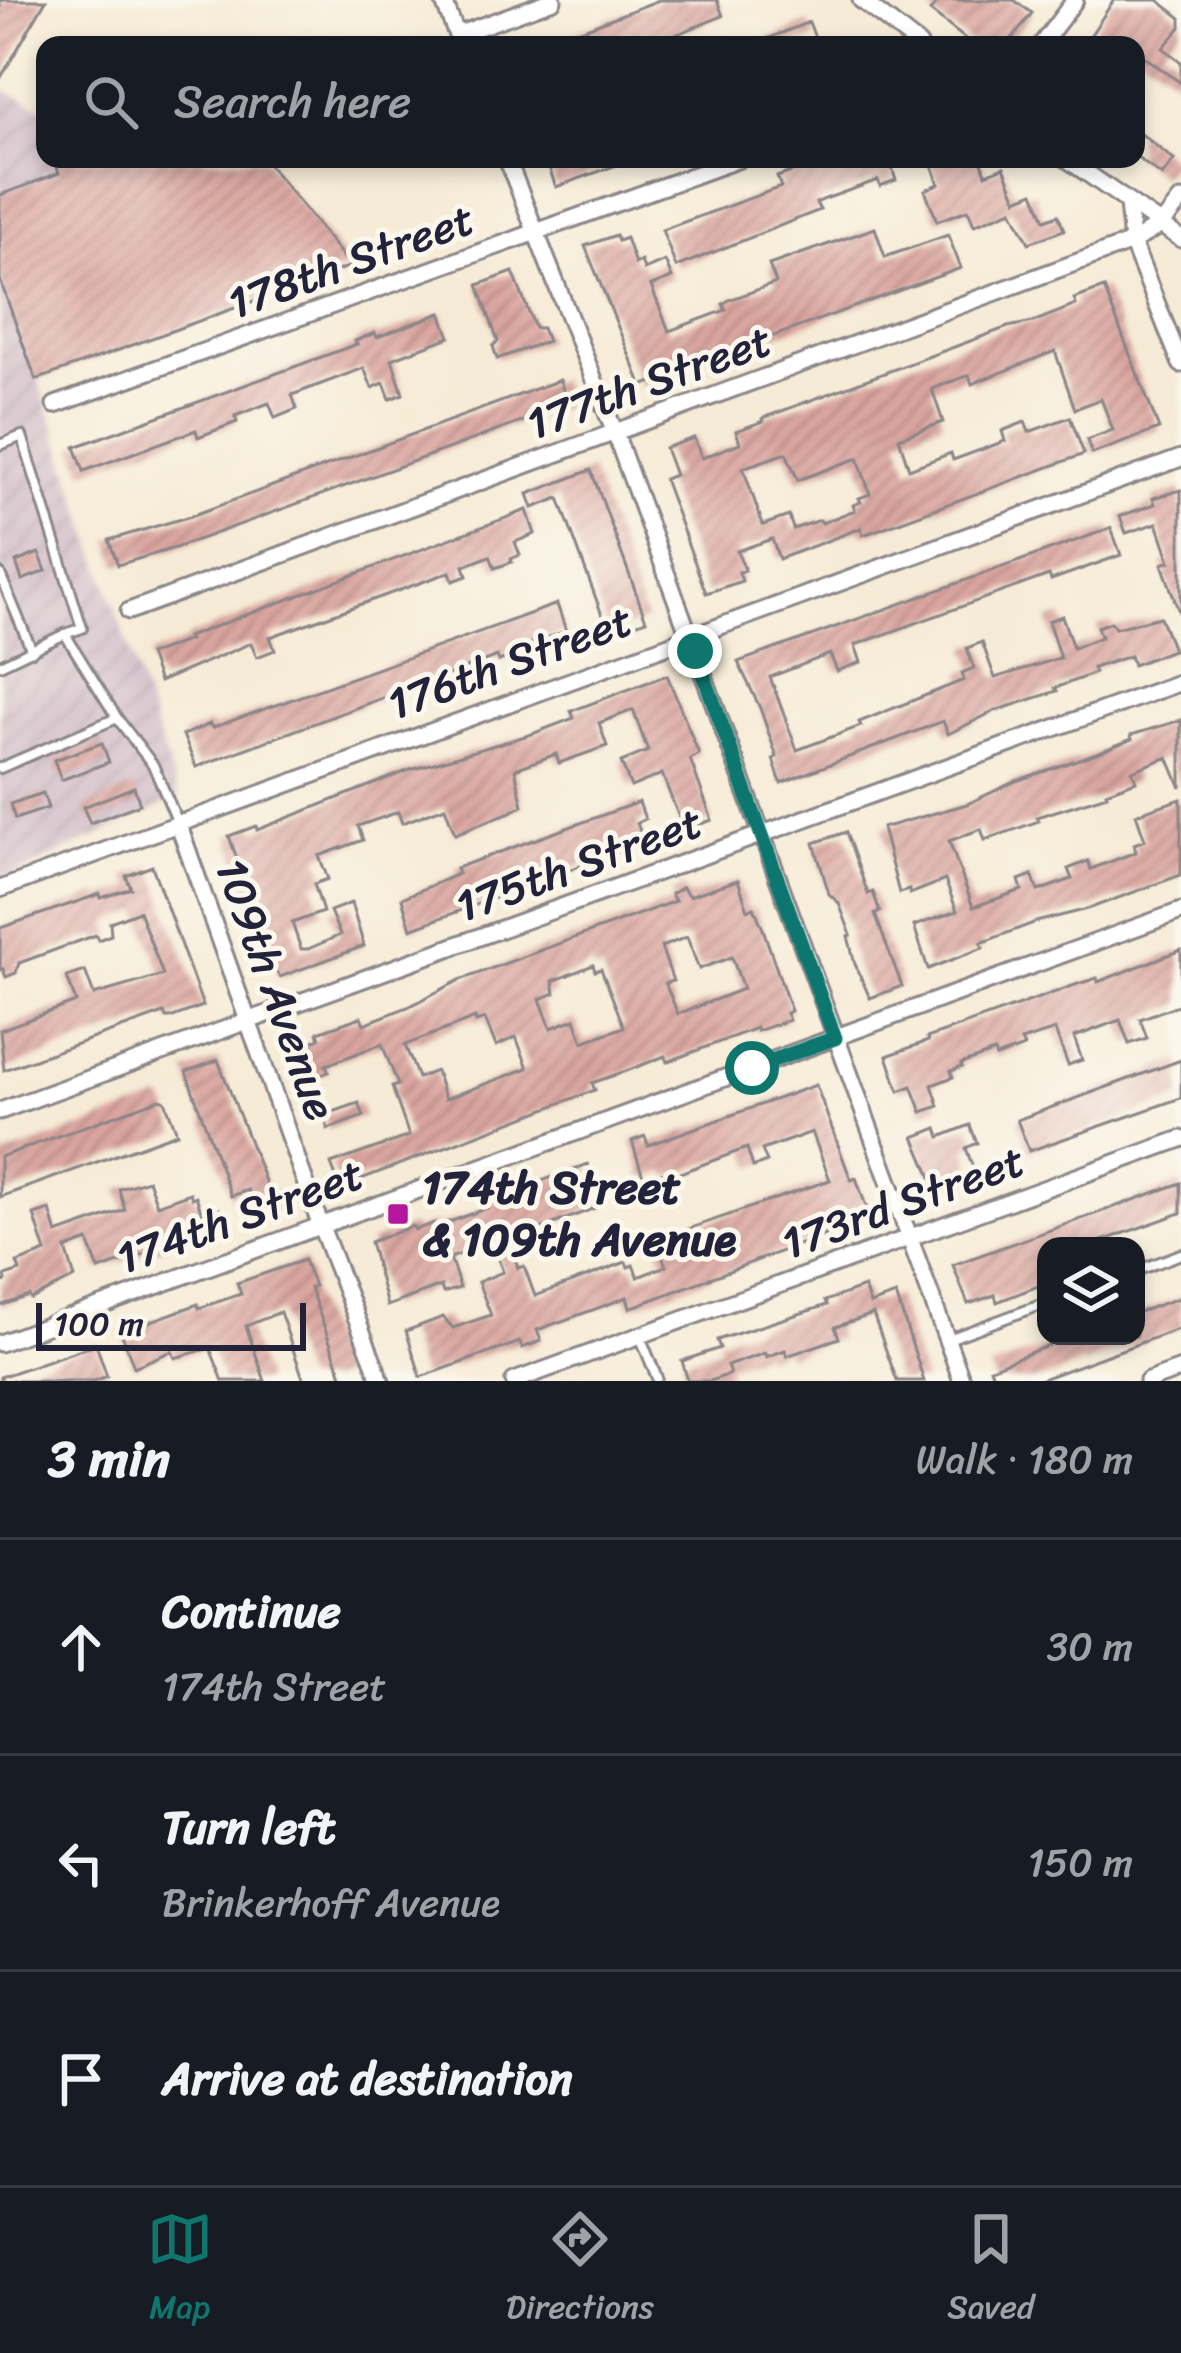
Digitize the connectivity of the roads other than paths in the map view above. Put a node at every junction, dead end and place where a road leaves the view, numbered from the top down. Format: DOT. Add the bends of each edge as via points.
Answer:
graph roads {
  1 [pos="442,0"];
  2 [pos="553,0"];
  3 [pos="861,0"];
  4 [pos="1075,0"];
  5 [pos="457,36"];
  6 [pos="468,36"];
  7 [pos="908,36"];
  8 [pos="1048,36"];
  9 [pos="512,168"];
  10 [pos="714,168"];
  11 [pos="1079,168"];
  12 [pos="1181,200"];
  13 [pos="1128,204"];
  14 [pos="1162,224"];
  15 [pos="537,232"];
  16 [pos="1181,238"];
  17 [pos="1132,242"];
  18 [pos="1181,364"];
  19 [pos="55,405"];
  20 [pos="615,433"];
  21 [pos="0,445"];
  22 [pos="1181,458"];
  23 [pos="0,574"];
  24 [pos="128,611"];
  25 [pos="65,634"];
  26 [pos="690,634"];
  27 [pos="32,651"];
  28 [pos="0,665"];
  29 [pos="1181,682"];
  30 [pos="117,718"];
  31 [pos="0,768"];
  32 [pos="178,823"];
  33 [pos="763,836"];
  34 [pos="0,889"];
  35 [pos="1181,911"];
  36 [pos="250,1021"];
  37 [pos="835,1038"];
  38 [pos="0,1111"];
  39 [pos="1181,1139"];
  40 [pos="320,1224"];
  41 [pos="909,1238"];
  42 [pos="1181,1254"];
  43 [pos="1145,1268"];
  44 [pos="1037,1307"];
  45 [pos="640,1336"];
  46 [pos="946,1340"];
  47 [pos="0,1343"];
  48 [pos="1181,1369"];
  49 [pos="657,1378"];
  50 [pos="381,1381"];
  51 [pos="514,1381"];
  52 [pos="962,1381"];
  53 [pos="1148,1381"];
  1 -- 5 [label="street"];
  2 -- 6 [label="street"];
  3 -- 7 [label="street"];
  4 -- 8 [label="street"];
  9 -- 15 [label="street"];
  10 -- 15 [label="street, 178th Street"];
  11 -- 13 [label="street"];
  12 -- 14 [label="street, 177th Street"];
  13 -- 14 [label="street"];
  13 -- 17 [label="street"];
  14 -- 16 [label="street"];
  14 -- 17 [label="street, 177th Street"];
  15 -- 19 [label="street, 178th Street"];
  15 -- 20 [label="street"];
  17 -- 18 [label="street"];
  17 -- 20 [label="street, 177th Street"];
  20 -- 24 [label="street, 177th Street"];
  20 -- 26 [label="street"];
  21 -- 25 [label="lane" via="22,436 82,628"];
  22 -- 26 [label="street, 176th Street"];
  23 -- 27 [label="lane"];
  25 -- 27 [label="lane"];
  25 -- 30 [label="lane"];
  26 -- 32 [label="street, 176th Street"];
  26 -- 33 [label="street"];
  27 -- 28 [label="lane"];
  29 -- 33 [label="street, 175th Street"];
  30 -- 31 [label="lane"];
  30 -- 32 [label="lane" via="153,765"];
  32 -- 34 [label="street, 176th Street"];
  32 -- 36 [label="street, 109th Avenue"];
  33 -- 36 [label="street, 175th Street"];
  33 -- 37 [label="street"];
  35 -- 37 [label="street, 174th Street"];
  36 -- 38 [label="street, 175th Street"];
  36 -- 40 [label="street, 109th Avenue"];
  37 -- 40 [label="street, 174th Street"];
  37 -- 41 [label="street"];
  39 -- 41 [label="street, 173rd Street"];
  40 -- 47 [label="street, 174th Street"];
  40 -- 50 [label="street, 109th Avenue"];
  41 -- 45 [label="street, 173rd Street"];
  41 -- 46 [label="street"];
  42 -- 43 [label="lane"];
  44 -- 46 [label="lane"];
  45 -- 49 [label="lane"];
  45 -- 51 [label="street, 173rd Street"];
  46 -- 52 [label="street"];
  48 -- 53 [label="street"];
}
